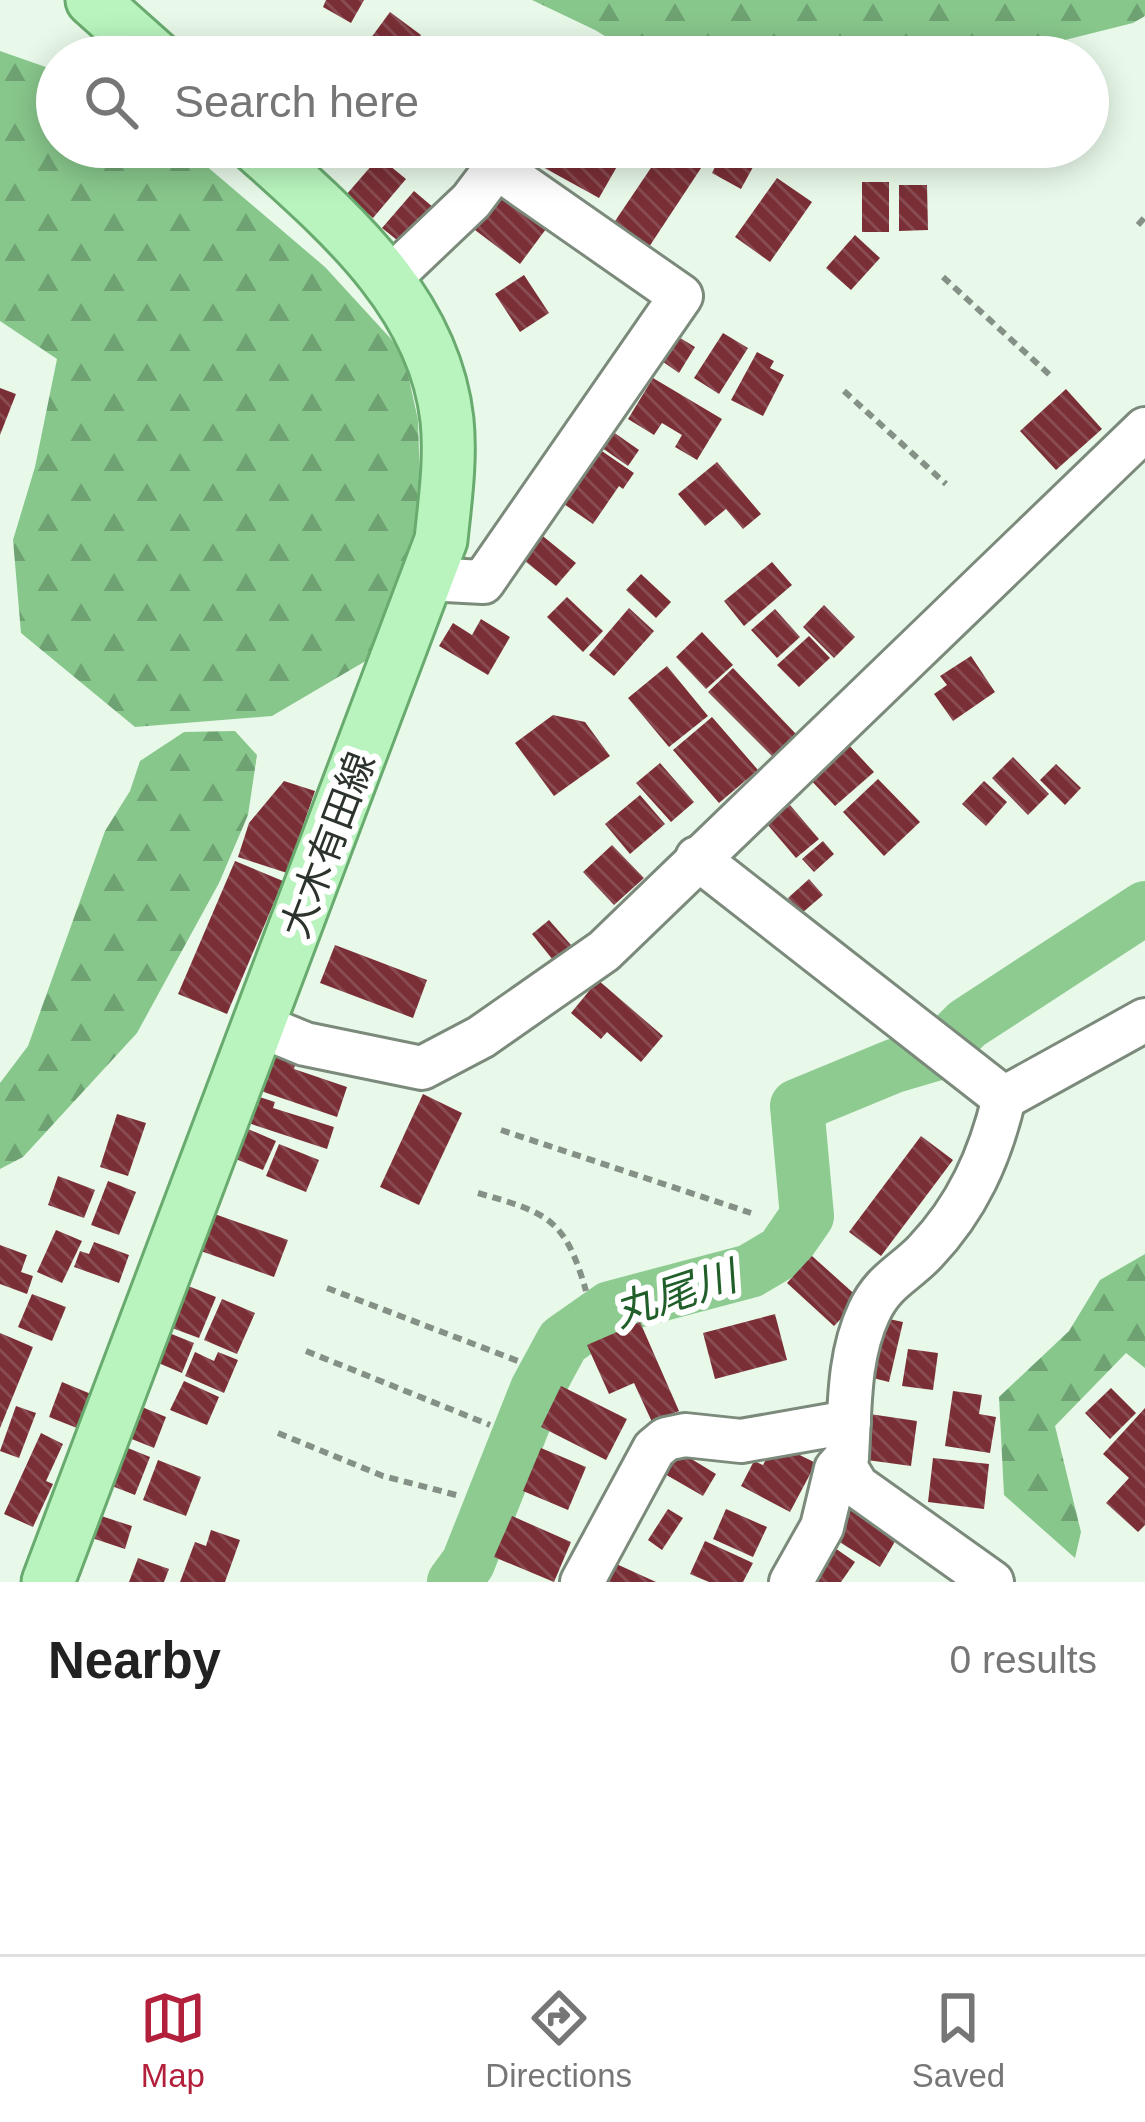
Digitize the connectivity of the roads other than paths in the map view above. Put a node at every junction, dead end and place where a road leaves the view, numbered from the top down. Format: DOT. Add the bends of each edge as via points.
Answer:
graph roads {
  1 [pos="92,0"];
  2 [pos="132,36"];
  3 [pos="278,168"];
  4 [pos="496,168"];
  5 [pos="514,168"];
  6 [pos="389,279"];
  7 [pos="1145,429"];
  8 [pos="427,579"];
  9 [pos="698,857"];
  10 [pos="1145,1020"];
  11 [pos="260,1025"];
  12 [pos="1004,1098"];
  13 [pos="848,1440"];
  14 [pos="48,1582"];
  15 [pos="582,1582"];
  16 [pos="791,1582"];
  17 [pos="992,1582"];
  1 -- 2 [label="main road"];
  3 -- 6 [label="main road, 大木有田線"];
  4 -- 6 [label="street"];
  5 -- 8 [label="street" via="681,296 483,582"];
  6 -- 8 [label="main road, 大木有田線" via="442,386 447,424 441,540"];
  7 -- 9 [label="street"];
  8 -- 11 [label="main road, 大木有田線"];
  9 -- 11 [label="street" via="565,981 422,1068 305,1044"];
  9 -- 12 [label="street"];
  10 -- 12 [label="street"];
  11 -- 14 [label="main road, 大木有田線"];
  12 -- 13 [label="street" via="960,1212 871,1307 854,1348"];
  13 -- 15 [label="street" via="666,1438"];
  13 -- 16 [label="street" via="822,1527"];
  13 -- 17 [label="street" via="843,1463 857,1486"];
}
